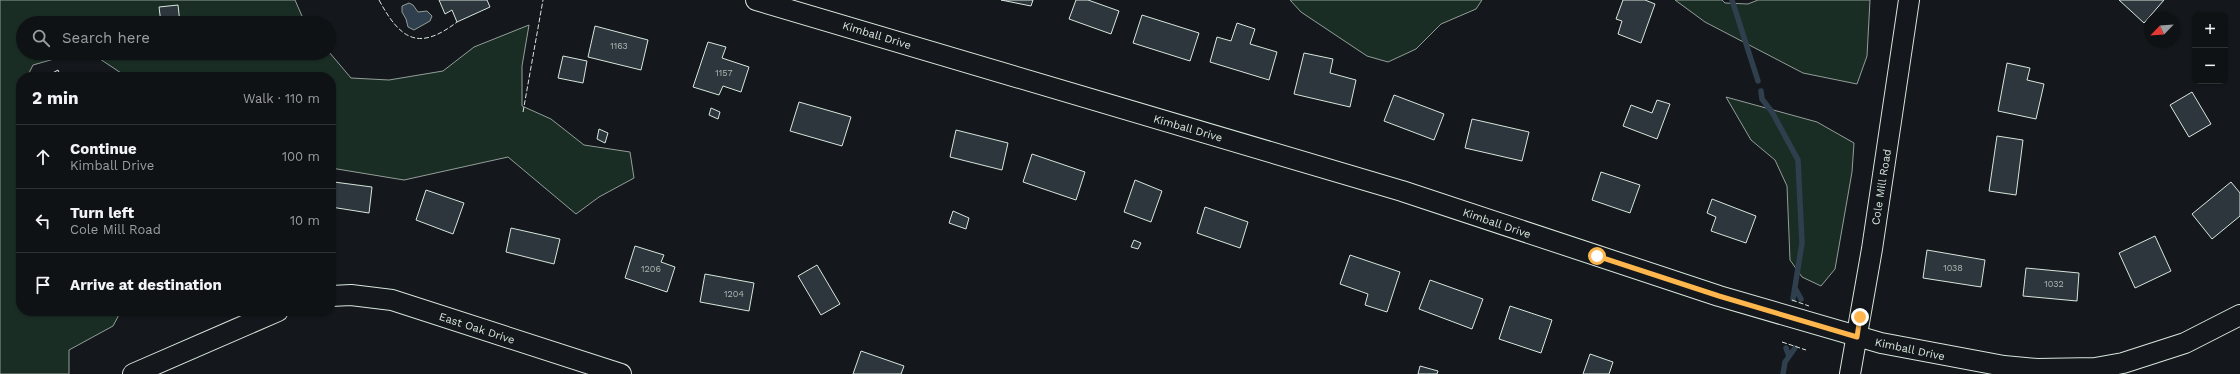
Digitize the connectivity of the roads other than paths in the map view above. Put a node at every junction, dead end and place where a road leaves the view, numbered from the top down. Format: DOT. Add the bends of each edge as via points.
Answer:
graph roads {
  1 [pos="756,0"];
  2 [pos="1909,0"];
  3 [pos="336,296"];
  4 [pos="2240,315"];
  5 [pos="266,316"];
  6 [pos="1857,337"];
  7 [pos="573,367"];
  8 [pos="133,374"];
  9 [pos="621,374"];
  10 [pos="1850,374"];
  1 -- 6 [label="street, Kimball Drive" via="1402,191 1719,296"];
  2 -- 6 [label="street, Cole Mill Road"];
  3 -- 7 [label="street, East Oak Drive" via="392,300"];
  4 -- 6 [label="street, Kimball Drive" via="2185,343 2154,354 2123,363 2068,370 1975,361"];
  5 -- 8 [label="street"];
  6 -- 10 [label="street, Cole Mill Road"];
  7 -- 9 [label="street, East Oak Drive"];
}
